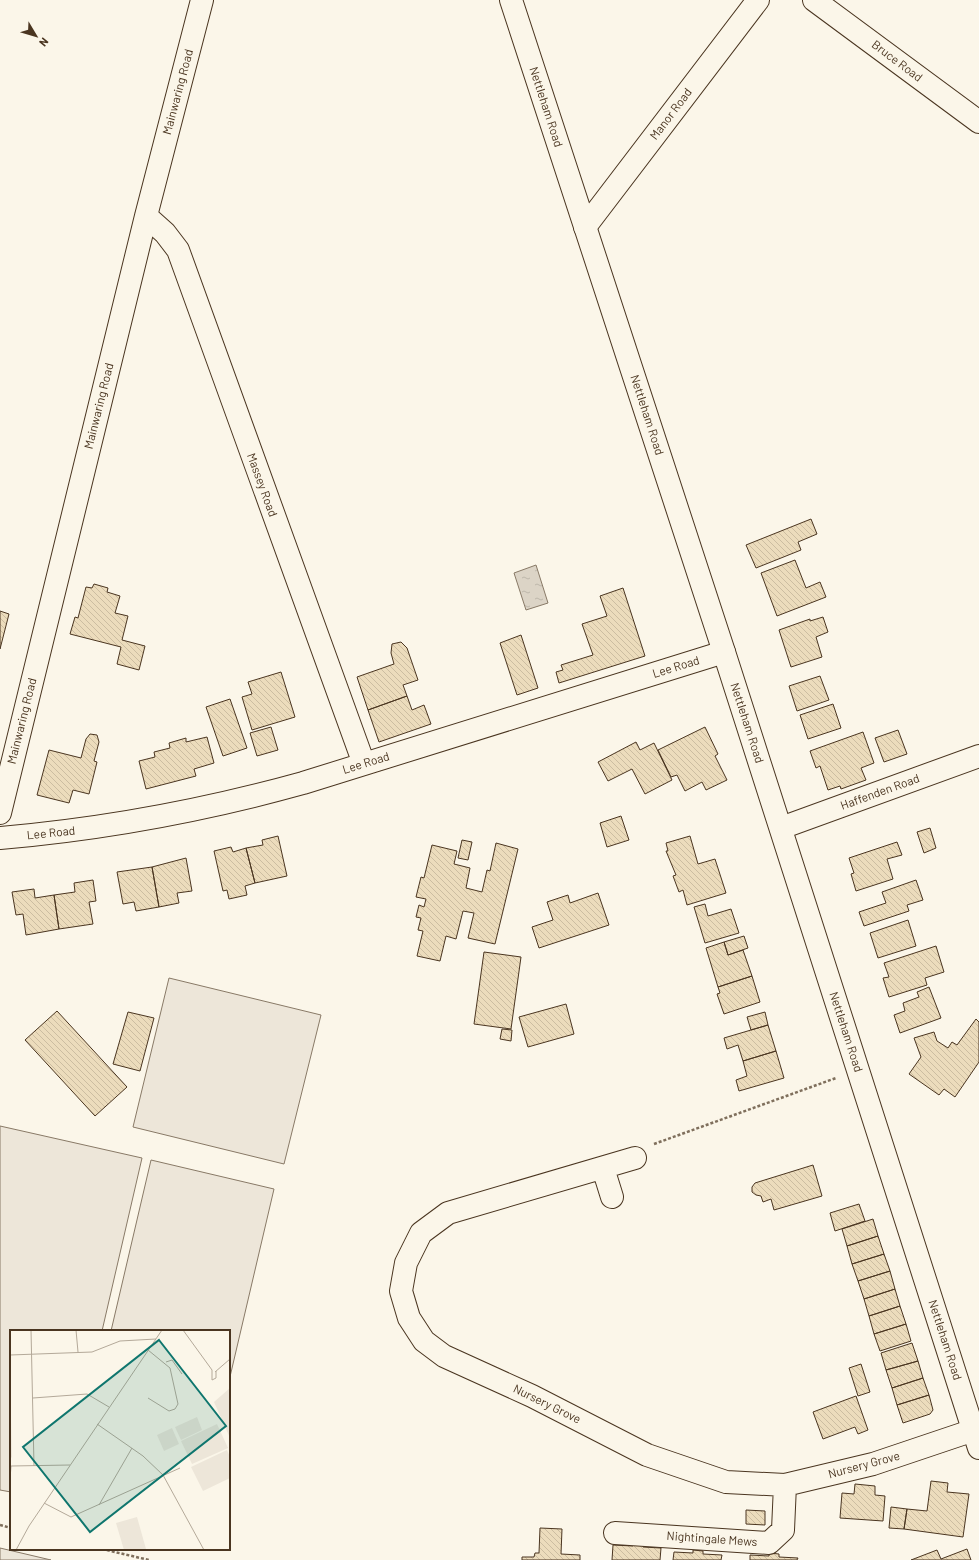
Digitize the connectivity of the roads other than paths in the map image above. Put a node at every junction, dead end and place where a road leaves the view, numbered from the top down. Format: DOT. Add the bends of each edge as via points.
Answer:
graph roads {
  1 [pos="202,0"];
  2 [pos="511,0"];
  3 [pos="758,0"];
  4 [pos="814,0"];
  5 [pos="979,122"];
  6 [pos="146,216"];
  7 [pos="585,227"];
  8 [pos="724,652"];
  9 [pos="979,756"];
  10 [pos="364,764"];
  11 [pos="0,813"];
  12 [pos="781,828"];
  13 [pos="0,838"];
  14 [pos="635,1158"];
  15 [pos="603,1168"];
  16 [pos="612,1197"];
  17 [pos="976,1439"];
  18 [pos="784,1485"];
  19 [pos="615,1533"];
  1 -- 6 [label="street, Mainwaring Road"];
  2 -- 7 [label="street, Nettleham Road"];
  3 -- 7 [label="street, Manor Road"];
  4 -- 5 [label="street, Bruce Road"];
  6 -- 10 [label="street, Massey Road" via="165,233 178,250"];
  6 -- 11 [label="street, Mainwaring Road"];
  7 -- 8 [label="street, Nettleham Road"];
  8 -- 10 [label="street, Lee Road"];
  8 -- 12 [label="street, Nettleham Road"];
  9 -- 12 [label="street, Haffenden Road"];
  10 -- 13 [label="street, Lee Road" via="255,796 178,814 71,831"];
  12 -- 17 [label="street, Nettleham Road"];
  14 -- 15 [label="street, Nursery Grove"];
  15 -- 16 [label="street"];
  15 -- 18 [label="street, Nursery Grove" via="448,1213 421,1233 406,1263 401,1291 408,1318 424,1341 444,1356 532,1396 647,1455 726,1482"];
  17 -- 18 [label="street, Nursery Grove"];
  18 -- 19 [label="street, Nightingale Mews" via="782,1530 769,1543"];
}
